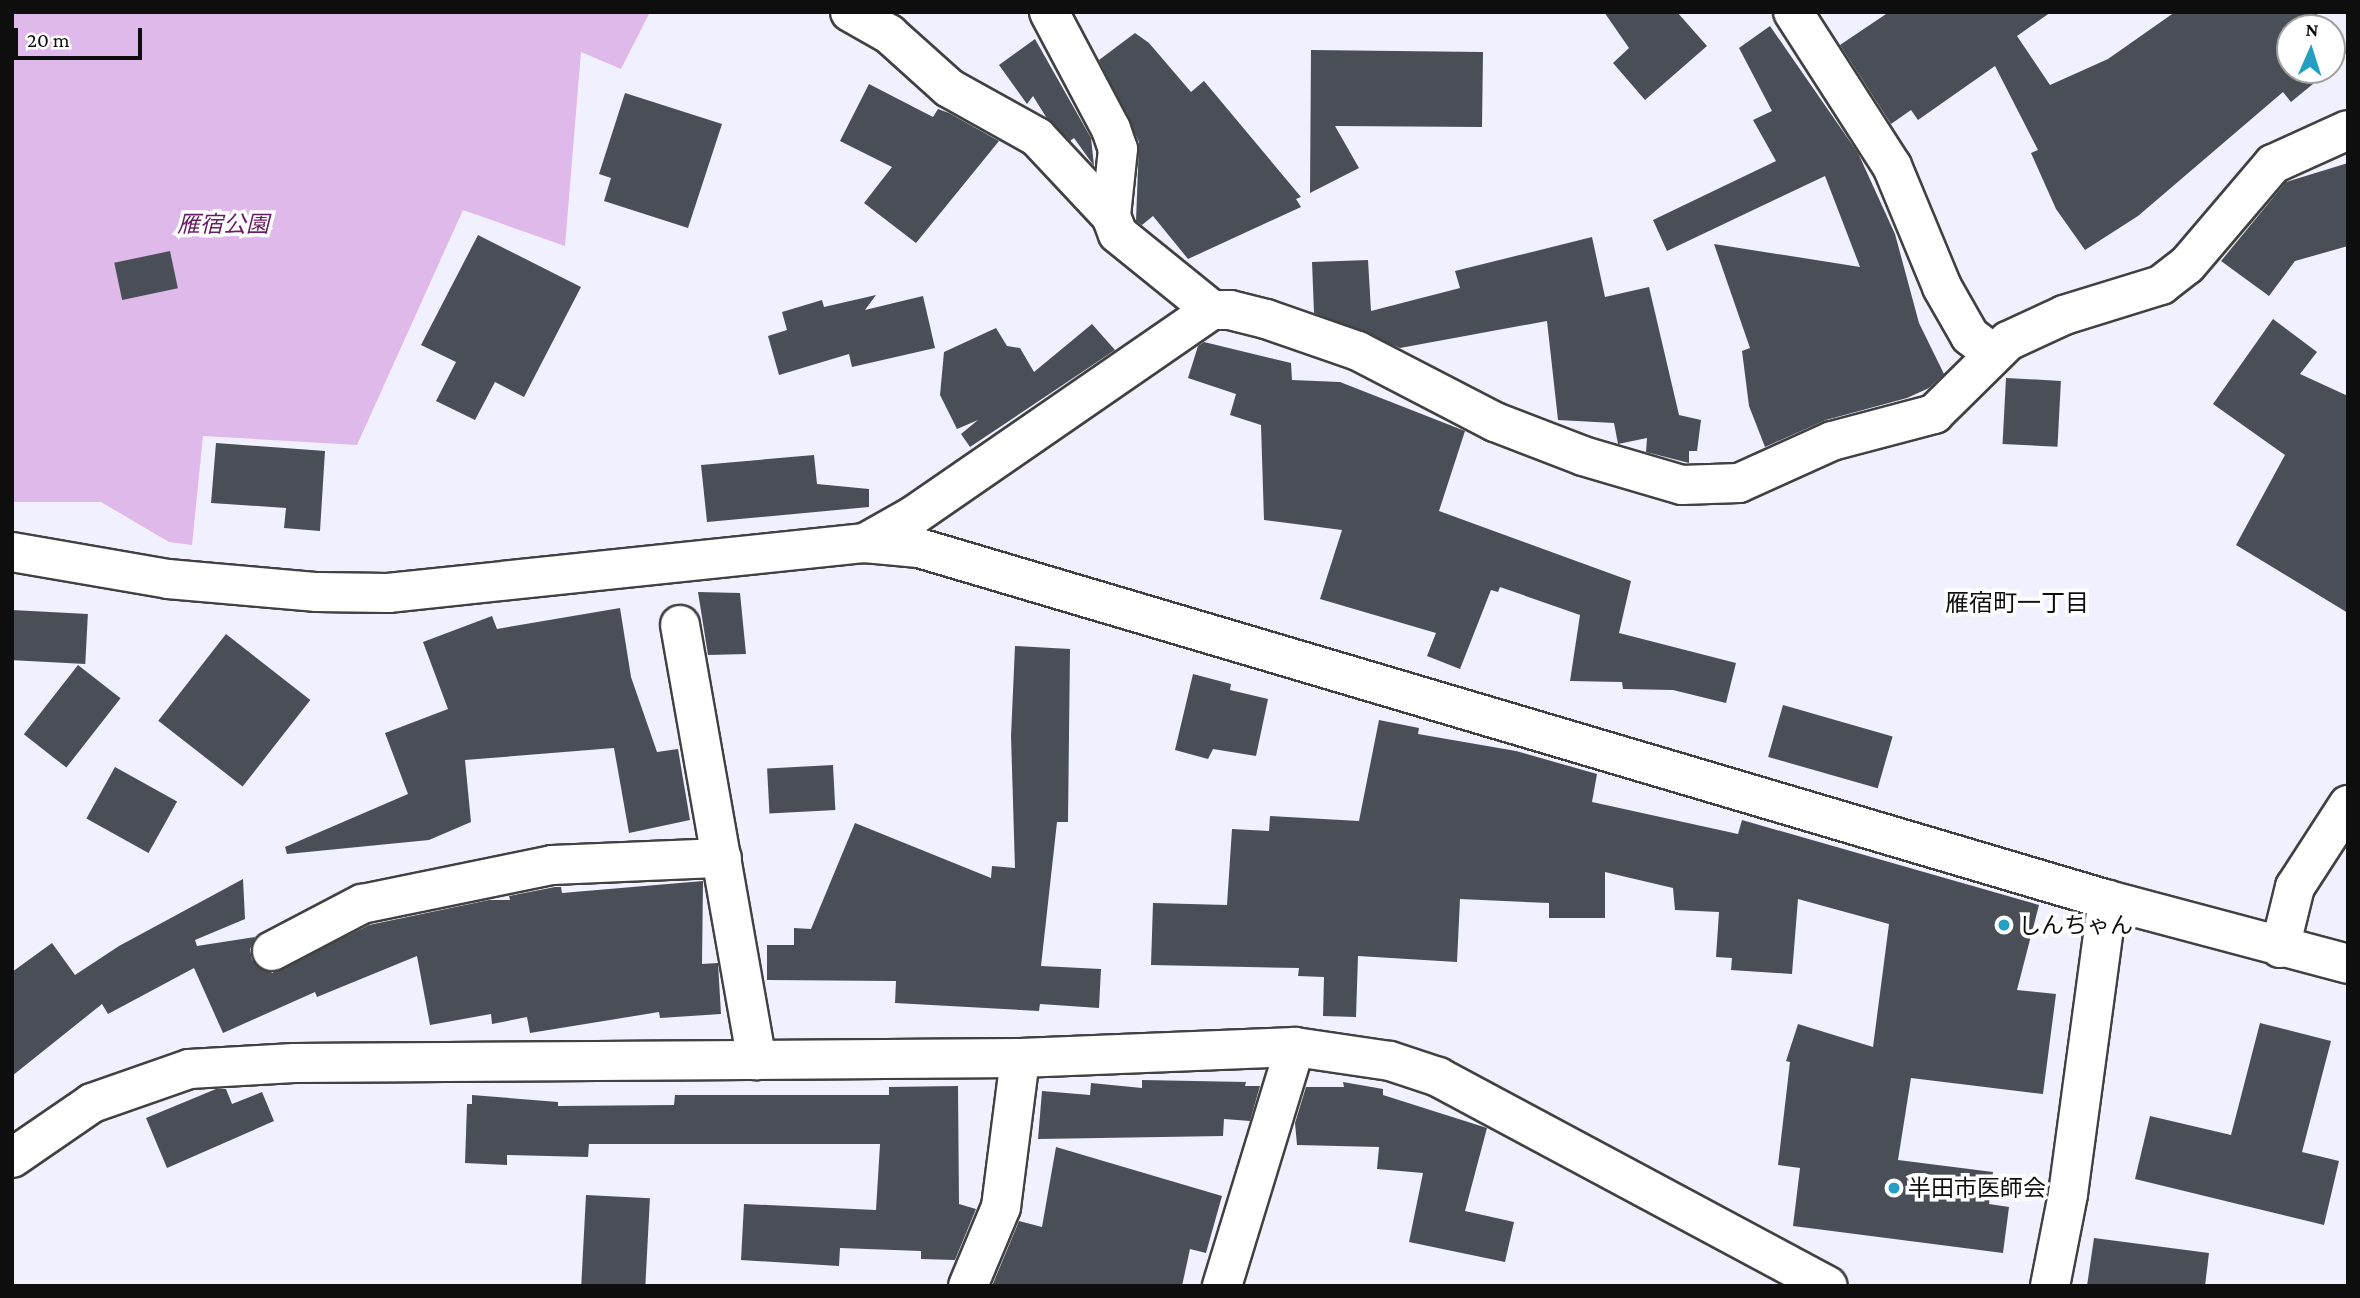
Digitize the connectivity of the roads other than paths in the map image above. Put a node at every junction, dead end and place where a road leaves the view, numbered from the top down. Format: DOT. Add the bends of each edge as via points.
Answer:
graph roads {
  1 [pos="850,12"];
  2 [pos="1049,12"];
  3 [pos="1793,12"];
  4 [pos="2343,129"];
  5 [pos="1111,216"];
  6 [pos="1212,310"];
  7 [pos="1991,352"];
  8 [pos="865,543"];
  9 [pos="12,552"];
  10 [pos="680,625"];
  11 [pos="2348,805"];
  12 [pos="722,858"];
  13 [pos="2108,900"];
  14 [pos="2280,948"];
  15 [pos="272,951"];
  16 [pos="2348,964"];
  17 [pos="1295,1047"];
  18 [pos="1020,1058"];
  19 [pos="757,1060"];
  20 [pos="12,1158"];
  21 [pos="968,1286"];
  22 [pos="1222,1286"];
  23 [pos="1828,1286"];
  24 [pos="2049,1286"];
  1 -- 5 [label="street" via="888,34 949,88 1037,137"];
  2 -- 5 [label="street" via="1118,149"];
  3 -- 7 [label="street" via="1892,166 1942,287 1970,336"];
  4 -- 7 [label="street" via="2273,164 2187,265 2161,285 2064,315"];
  5 -- 6 [label="street" via="1118,234 1145,260"];
  6 -- 7 [label="street" via="1266,319 1358,351 1495,422 1583,456 1682,485 1739,483 1832,441 1914,423 1934,414"];
  6 -- 8 [label="street" via="913,516"];
  8 -- 9 [label="street" via="388,593 167,579"];
  8 -- 13 [label="street" via="919,548"];
  10 -- 12 [label="street"];
  11 -- 14 [label="street" via="2295,887"];
  12 -- 15 [label="street" via="552,865 362,904"];
  12 -- 19 [label="street"];
  13 -- 14 [label="street"];
  13 -- 24 [label="street" via="2068,1194"];
  14 -- 16 [label="street"];
  17 -- 18 [label="street"];
  17 -- 22 [label="street"];
  17 -- 23 [label="street" via="1390,1061 1438,1077"];
  18 -- 19 [label="street"];
  18 -- 21 [label="street" via="1001,1207"];
  19 -- 20 [label="street" via="294,1063 189,1069 92,1102"];
}
